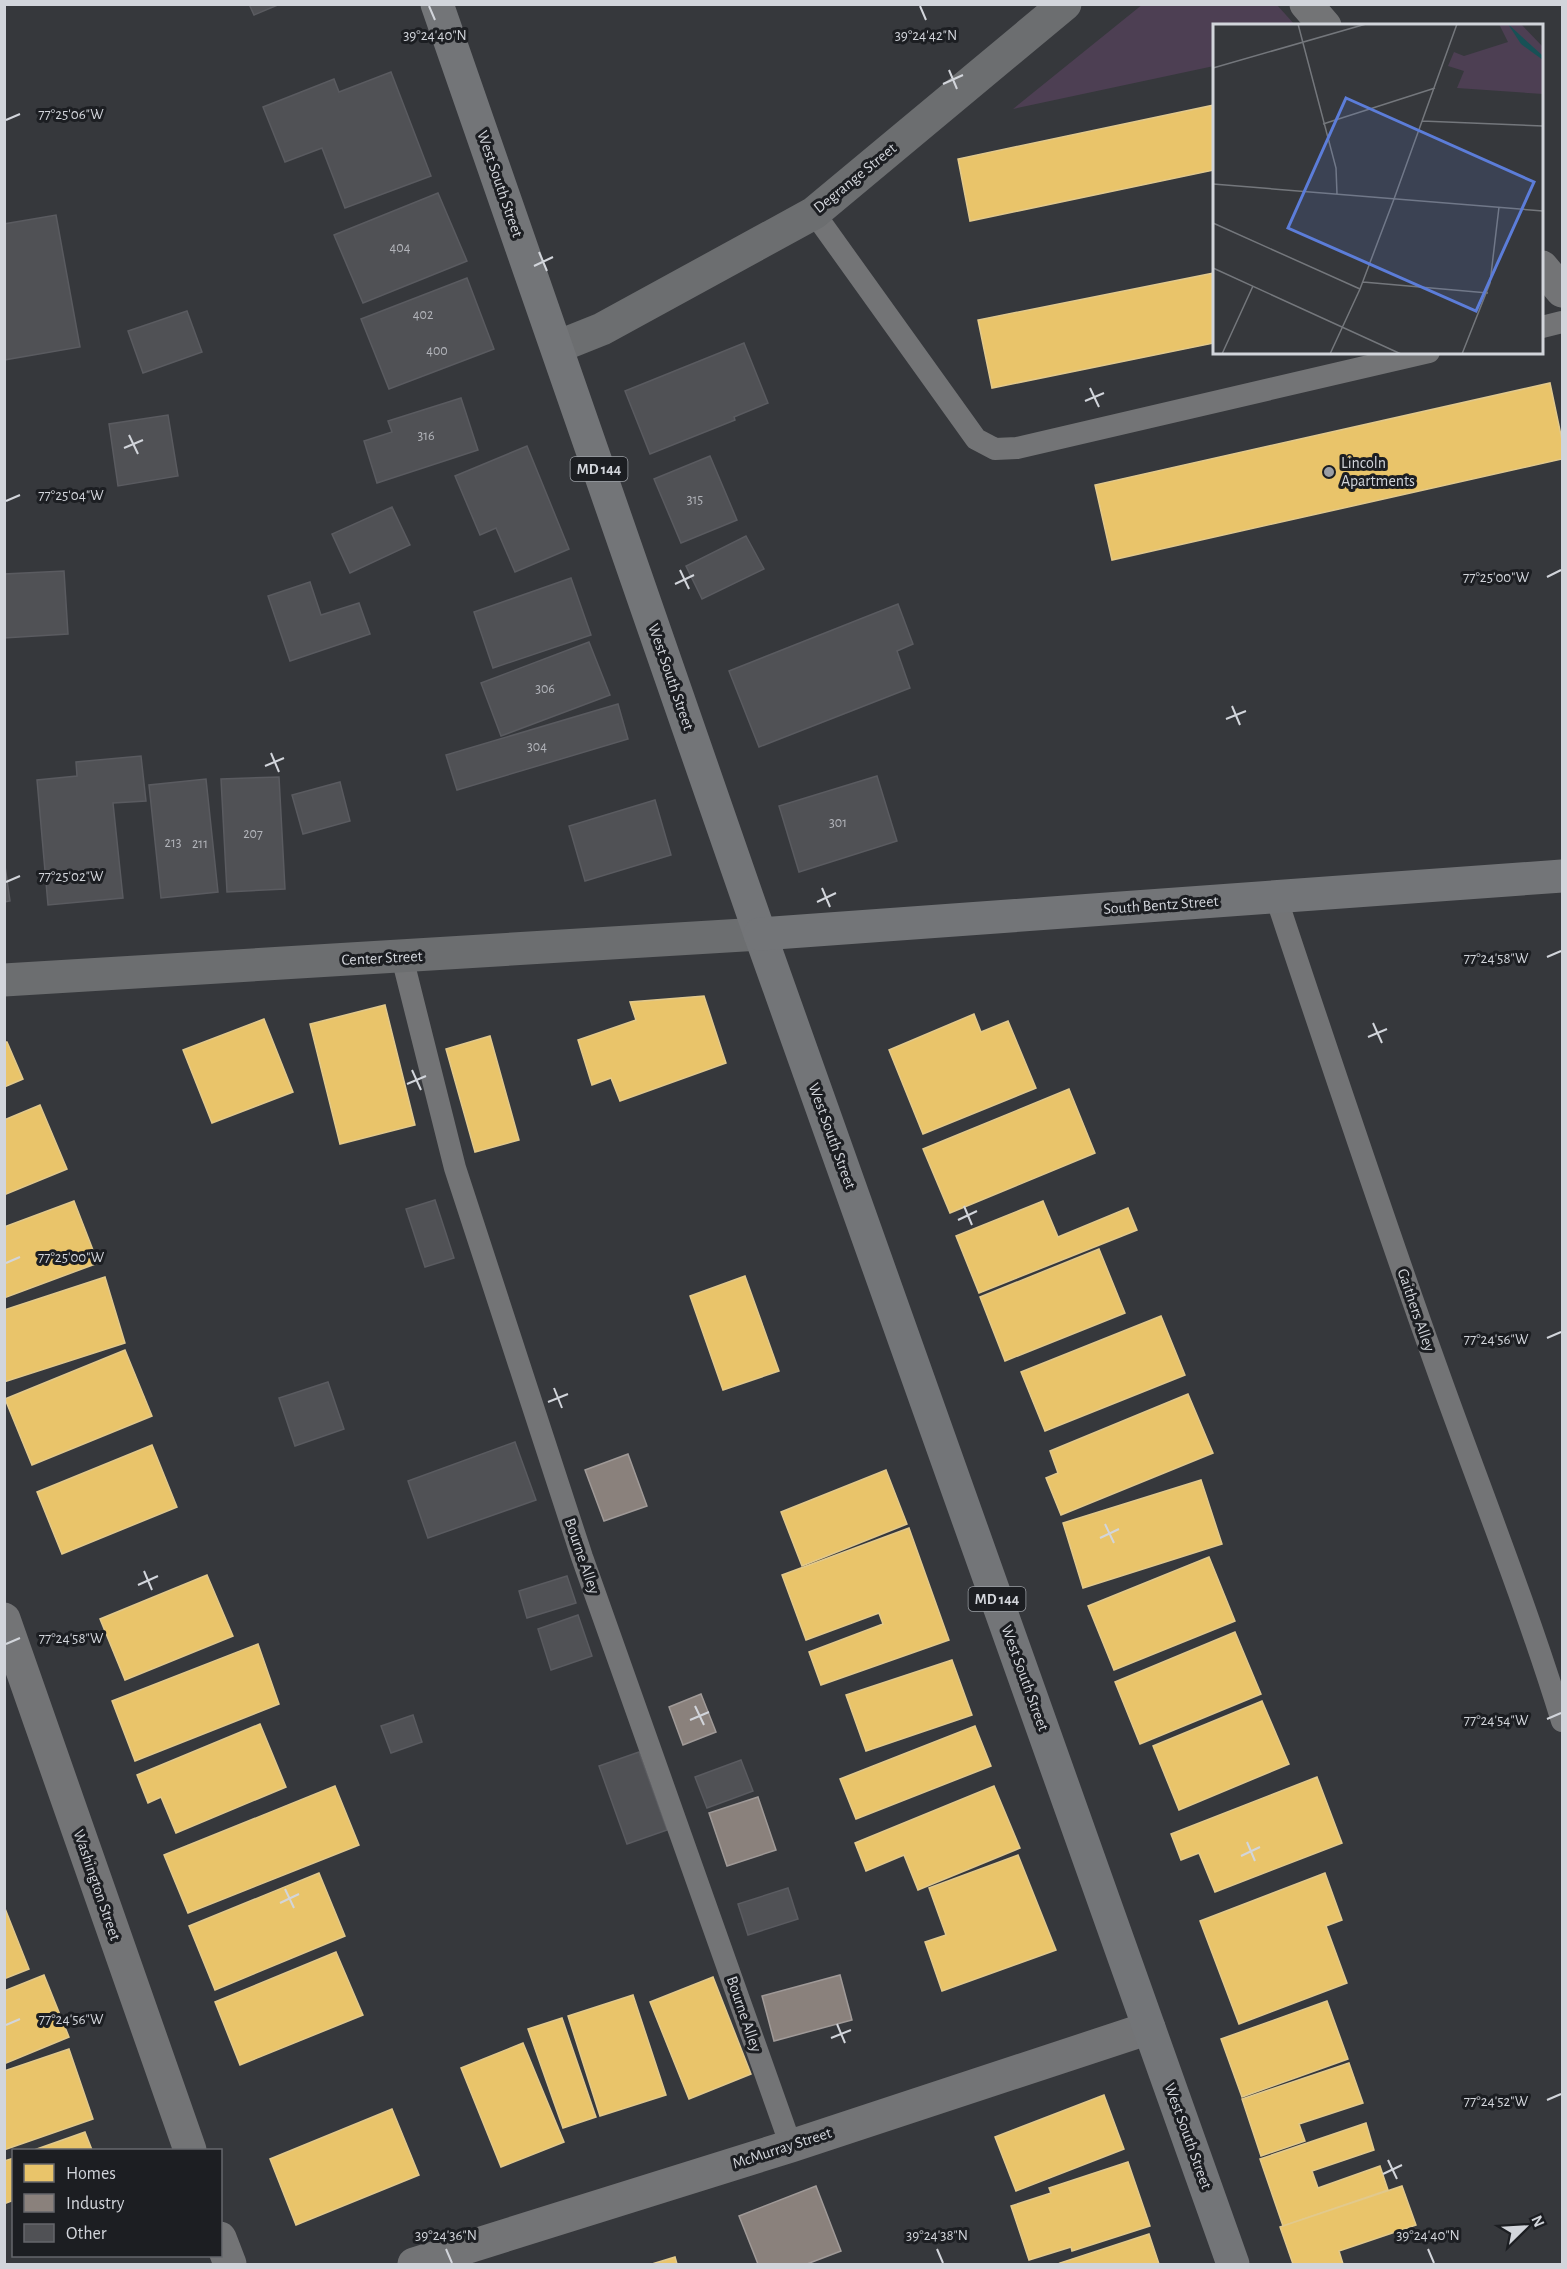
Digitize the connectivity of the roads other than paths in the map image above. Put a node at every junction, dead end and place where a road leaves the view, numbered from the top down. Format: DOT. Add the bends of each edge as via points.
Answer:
graph roads {
  1 [pos="437,4"];
  2 [pos="1065,4"];
  3 [pos="1306,4"];
  4 [pos="1323,24"];
  5 [pos="814,213"];
  6 [pos="1543,268"];
  7 [pos="1563,291"];
  8 [pos="1563,322"];
  9 [pos="1543,327"];
  10 [pos="557,347"];
  11 [pos="1420,354"];
  12 [pos="1563,876"];
  13 [pos="1276,897"];
  14 [pos="760,934"];
  15 [pos="402,957"];
  16 [pos="4,980"];
  17 [pos="4,1620"];
  18 [pos="1563,1721"];
  19 [pos="1149,2028"];
  20 [pos="791,2146"];
  21 [pos="189,2149"];
  22 [pos="222,2243"];
  23 [pos="230,2265"];
  24 [pos="414,2265"];
  25 [pos="1233,2265"];
  1 -- 10 [label="main road, West South Street / MD 144"];
  2 -- 5 [label="street, Degrange Street"];
  3 -- 4 [label="street"];
  5 -- 10 [label="street, Degrange Street" via="602,329"];
  5 -- 11 [label="lane" via="976,439 995,448 1017,448"];
  6 -- 7 [label="street"];
  8 -- 9 [label="lane"];
  10 -- 14 [label="main road, West South Street / MD 144"];
  12 -- 13 [label="main road, South Bentz Street"];
  13 -- 14 [label="main road, South Bentz Street"];
  13 -- 18 [label="lane, Gaithers Alley" via="1355,1134"];
  14 -- 15 [label="street, Center Street"];
  14 -- 19 [label="main road, West South Street / MD 144"];
  15 -- 16 [label="street, Center Street"];
  15 -- 20 [label="lane, Bourne Alley" via="455,1168 480,1246 582,1557"];
  17 -- 21 [label="street, Washington Street"];
  19 -- 20 [label="street, McMurray Street"];
  19 -- 25 [label="main road, West South Street / MD 144"];
  20 -- 24 [label="street, McMurray Street"];
  22 -- 23 [label="street"];
}
